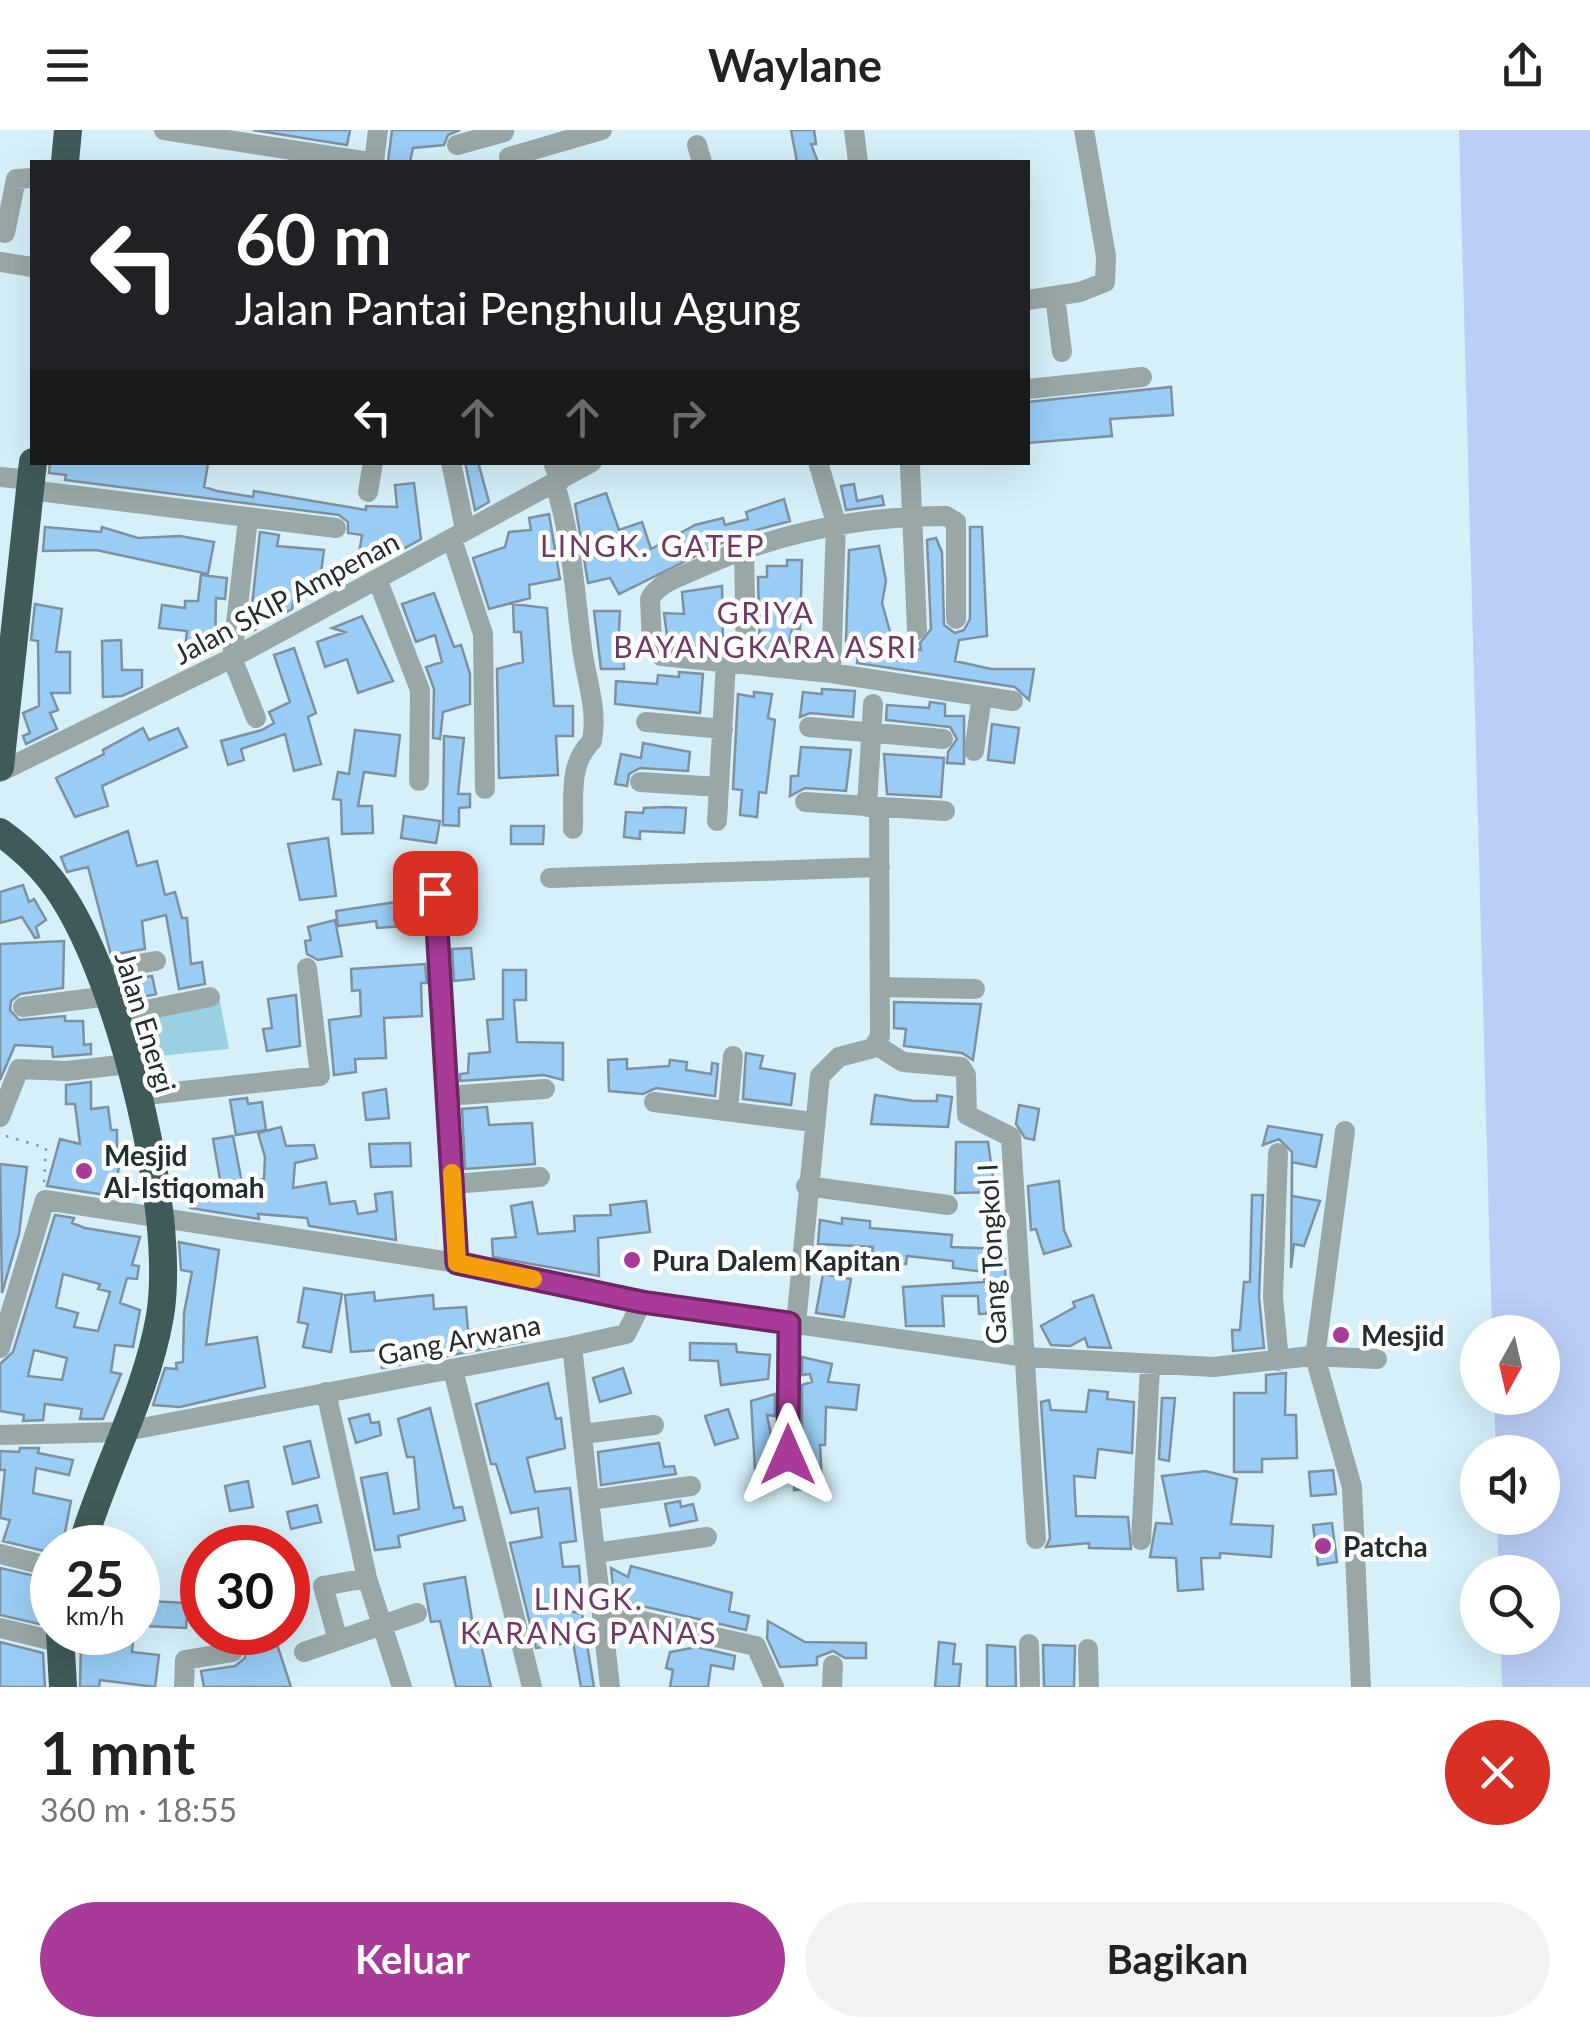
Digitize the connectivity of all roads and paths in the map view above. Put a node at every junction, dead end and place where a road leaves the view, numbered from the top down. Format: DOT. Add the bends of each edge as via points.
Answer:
graph roads {
  1 [pos="68,130"];
  2 [pos="164,130"];
  3 [pos="378,130"];
  4 [pos="602,130"];
  5 [pos="854,130"];
  6 [pos="1084,130"];
  7 [pos="504,131"];
  8 [pos="207,134"];
  9 [pos="457,146"];
  10 [pos="65,160"];
  11 [pos="359,160"];
  12 [pos="371,160"];
  13 [pos="510,160"];
  14 [pos="858,160"];
  15 [pos="30,178"];
  16 [pos="5,233"];
  17 [pos="0,262"];
  18 [pos="30,267"];
  19 [pos="1056,297"];
  20 [pos="1030,300"];
  21 [pos="1062,352"];
  22 [pos="1142,377"];
  23 [pos="1030,388"];
  24 [pos="372,465"];
  25 [pos="451,465"];
  26 [pos="584,465"];
  27 [pos="819,465"];
  28 [pos="910,466"];
  29 [pos="556,476"];
  30 [pos="0,477"];
  31 [pos="32,477"];
  32 [pos="368,492"];
  33 [pos="912,516"];
  34 [pos="248,519"];
  35 [pos="836,523"];
  36 [pos="336,528"];
  37 [pos="458,534"];
  38 [pos="744,548"];
  39 [pos="378,581"];
  40 [pos="956,618"];
  41 [pos="917,630"];
  42 [pos="232,658"];
  43 [pos="736,663"];
  44 [pos="831,673"];
  45 [pos="982,696"];
  46 [pos="1014,701"];
  47 [pos="873,704"];
  48 [pos="256,718"];
  49 [pos="646,722"];
  50 [pos="809,727"];
  51 [pos="723,729"];
  52 [pos="872,733"];
  53 [pos="943,739"];
  54 [pos="974,752"];
  55 [pos="1,755"];
  56 [pos="419,781"];
  57 [pos="640,782"];
  58 [pos="718,787"];
  59 [pos="485,789"];
  60 [pos="805,802"];
  61 [pos="873,807"];
  62 [pos="945,811"];
  63 [pos="717,821"];
  64 [pos="573,829"];
  65 [pos="0,832"];
  66 [pos="880,867"];
  67 [pos="550,878"];
  68 [pos="435,893"];
  69 [pos="156,962"];
  70 [pos="307,968"];
  71 [pos="880,987"];
  72 [pos="975,989"];
  73 [pos="108,994"];
  74 [pos="210,997"];
  75 [pos="23,1007"];
  76 [pos="876,1045"];
  77 [pos="733,1056"];
  78 [pos="129,1064"];
  79 [pos="545,1088"];
  80 [pos="137,1096"];
  81 [pos="445,1096"];
  82 [pos="654,1102"];
  83 [pos="728,1109"];
  84 [pos="0,1117"];
  85 [pos="813,1122"];
  86 [pos="1345,1131"];
  87 [pos="0,1134"];
  88 [pos="1278,1153"];
  89 [pos="540,1177"];
  90 [pos="453,1184"];
  91 [pos="806,1186"];
  92 [pos="46,1200"];
  93 [pos="948,1205"];
  94 [pos="161,1218"];
  95 [pos="457,1263"];
  96 [pos="7,1298"];
  97 [pos="642,1302"];
  98 [pos="793,1323"];
  99 [pos="572,1346"];
  100 [pos="0,1348"];
  101 [pos="1315,1357"];
  102 [pos="1025,1358"];
  103 [pos="1377,1359"];
  104 [pos="1279,1361"];
  105 [pos="1150,1367"];
  106 [pos="453,1370"];
  107 [pos="326,1392"];
  108 [pos="654,1425"];
  109 [pos="121,1432"];
  110 [pos="582,1434"];
  111 [pos="0,1435"];
  112 [pos="788,1455"];
  113 [pos="691,1486"];
  114 [pos="590,1500"];
  115 [pos="89,1525"];
  116 [pos="706,1537"];
  117 [pos="1036,1539"];
  118 [pos="1141,1540"];
  119 [pos="596,1553"];
  120 [pos="0,1554"];
  121 [pos="30,1562"];
  122 [pos="367,1578"];
  123 [pos="602,1612"];
  124 [pos="417,1613"];
  125 [pos="381,1624"];
  126 [pos="0,1628"];
  127 [pos="30,1633"];
  128 [pos="338,1640"];
  129 [pos="1029,1644"];
  130 [pos="310,1650"];
  131 [pos="1088,1650"];
  132 [pos="60,1655"];
  133 [pos="215,1655"];
  134 [pos="833,1664"];
  135 [pos="63,1687"];
  136 [pos="184,1687"];
  137 [pos="402,1687"];
  138 [pos="532,1687"];
  139 [pos="610,1687"];
  140 [pos="774,1687"];
  141 [pos="832,1687"];
  142 [pos="1030,1687"];
  143 [pos="1089,1687"];
  144 [pos="1362,1687"];
  1 -- 10 [label="highway"];
  2 -- 8 [label="street"];
  3 -- 12 [label="street"];
  4 -- 13 [label="street"];
  5 -- 14 [label="street"];
  6 -- 19 [label="street" via="1107,273 1102,287"];
  7 -- 9 [label="street"];
  7 -- 13 [label="street"];
  8 -- 11 [label="street"];
  15 -- 16 [label="street" via="16,179"];
  17 -- 18 [label="street"];
  19 -- 20 [label="street"];
  19 -- 21 [label="street"];
  22 -- 23 [label="street"];
  24 -- 32 [label="street"];
  25 -- 37 [label="street"];
  26 -- 29 [label="street, Jalan SKIP Ampenan"];
  27 -- 35 [label="street"];
  28 -- 33 [label="street"];
  29 -- 37 [label="street, Jalan SKIP Ampenan"];
  29 -- 64 [label="street" via="593,692 592,741 576,763"];
  30 -- 31 [label="street"];
  31 -- 34 [label="street"];
  31 -- 55 [label="highway"];
  33 -- 35 [label="street"];
  33 -- 40 [label="street" via="956,522"];
  33 -- 41 [label="street"];
  34 -- 36 [label="street"];
  34 -- 42 [label="street"];
  35 -- 38 [label="street"];
  35 -- 44 [label="street"];
  37 -- 39 [label="street, Jalan SKIP Ampenan"];
  37 -- 59 [label="street" via="483,634"];
  38 -- 43 [label="street"];
  38 -- 43 [label="street" via="665,584 650,599 656,653"];
  39 -- 42 [label="street, Jalan SKIP Ampenan"];
  39 -- 56 [label="street" via="420,690"];
  42 -- 48 [label="street"];
  42 -- 55 [label="street, Jalan SKIP Ampenan"];
  43 -- 44 [label="street"];
  43 -- 51 [label="street"];
  44 -- 45 [label="street"];
  45 -- 46 [label="street"];
  45 -- 54 [label="street"];
  47 -- 52 [label="street"];
  49 -- 51 [label="street"];
  50 -- 52 [label="street"];
  51 -- 58 [label="street"];
  52 -- 53 [label="street"];
  52 -- 61 [label="street"];
  57 -- 58 [label="street"];
  58 -- 63 [label="street"];
  60 -- 61 [label="street"];
  61 -- 62 [label="street"];
  61 -- 66 [label="street"];
  65 -- 73 [label="highway, Jalan Energi" via="55,885"];
  66 -- 67 [label="street"];
  66 -- 71 [label="street"];
  68 -- 81 [label="street"];
  69 -- 73 [label="street"];
  70 -- 80 [label="street" via="320,1076"];
  71 -- 72 [label="street"];
  71 -- 76 [label="street"];
  73 -- 74 [label="street"];
  73 -- 75 [label="street"];
  73 -- 78 [label="highway, Jalan Energi"];
  76 -- 85 [label="street" via="823,1068"];
  76 -- 102 [label="street, Gang Tongkol I" via="904,1062 962,1068 968,1115 1011,1137"];
  77 -- 83 [label="street"];
  78 -- 80 [label="highway, Jalan Energi"];
  78 -- 84 [label="street" via="19,1069"];
  79 -- 81 [label="street"];
  80 -- 94 [label="highway, Jalan Energi"];
  81 -- 90 [label="street"];
  82 -- 83 [label="street"];
  83 -- 85 [label="street"];
  85 -- 91 [label="street"];
  86 -- 101 [label="street"];
  87 -- 92 [label="path" via="46,1148"];
  88 -- 104 [label="street"];
  89 -- 90 [label="street"];
  90 -- 95 [label="street"];
  91 -- 93 [label="street"];
  91 -- 98 [label="street"];
  92 -- 94 [label="street"];
  92 -- 96 [label="street"];
  94 -- 95 [label="street"];
  94 -- 109 [label="highway, Jalan Energi" via="165,1271 158,1322"];
  95 -- 97 [label="street"];
  96 -- 100 [label="street"];
  97 -- 98 [label="street"];
  97 -- 99 [label="street, Gang Arwana" via="626,1334"];
  98 -- 102 [label="street"];
  98 -- 112 [label="street"];
  99 -- 106 [label="street, Gang Arwana"];
  99 -- 110 [label="street"];
  101 -- 103 [label="street"];
  101 -- 104 [label="street"];
  101 -- 144 [label="street" via="1352,1487"];
  102 -- 105 [label="street"];
  102 -- 117 [label="street"];
  104 -- 105 [label="street"];
  105 -- 118 [label="street"];
  106 -- 107 [label="street, Gang Arwana"];
  106 -- 138 [label="street"];
  107 -- 109 [label="street, Gang Arwana"];
  107 -- 122 [label="street"];
  108 -- 110 [label="street"];
  109 -- 111 [label="street, Gang Arwana"];
  109 -- 115 [label="highway, Jalan Energi"];
  110 -- 114 [label="street"];
  113 -- 114 [label="street"];
  114 -- 119 [label="street"];
  116 -- 119 [label="street"];
  119 -- 123 [label="street"];
  120 -- 121 [label="street"];
  122 -- 125 [label="street"];
  122 -- 128 [label="street" via="323,1586"];
  123 -- 139 [label="street"];
  123 -- 140 [label="street" via="759,1647"];
  124 -- 125 [label="street"];
  125 -- 128 [label="street"];
  125 -- 137 [label="street"];
  126 -- 127 [label="street"];
  128 -- 130 [label="street"];
  129 -- 142 [label="street"];
  131 -- 143 [label="street"];
  132 -- 135 [label="highway"];
  133 -- 136 [label="street" via="186,1660"];
  134 -- 141 [label="street"];
}
